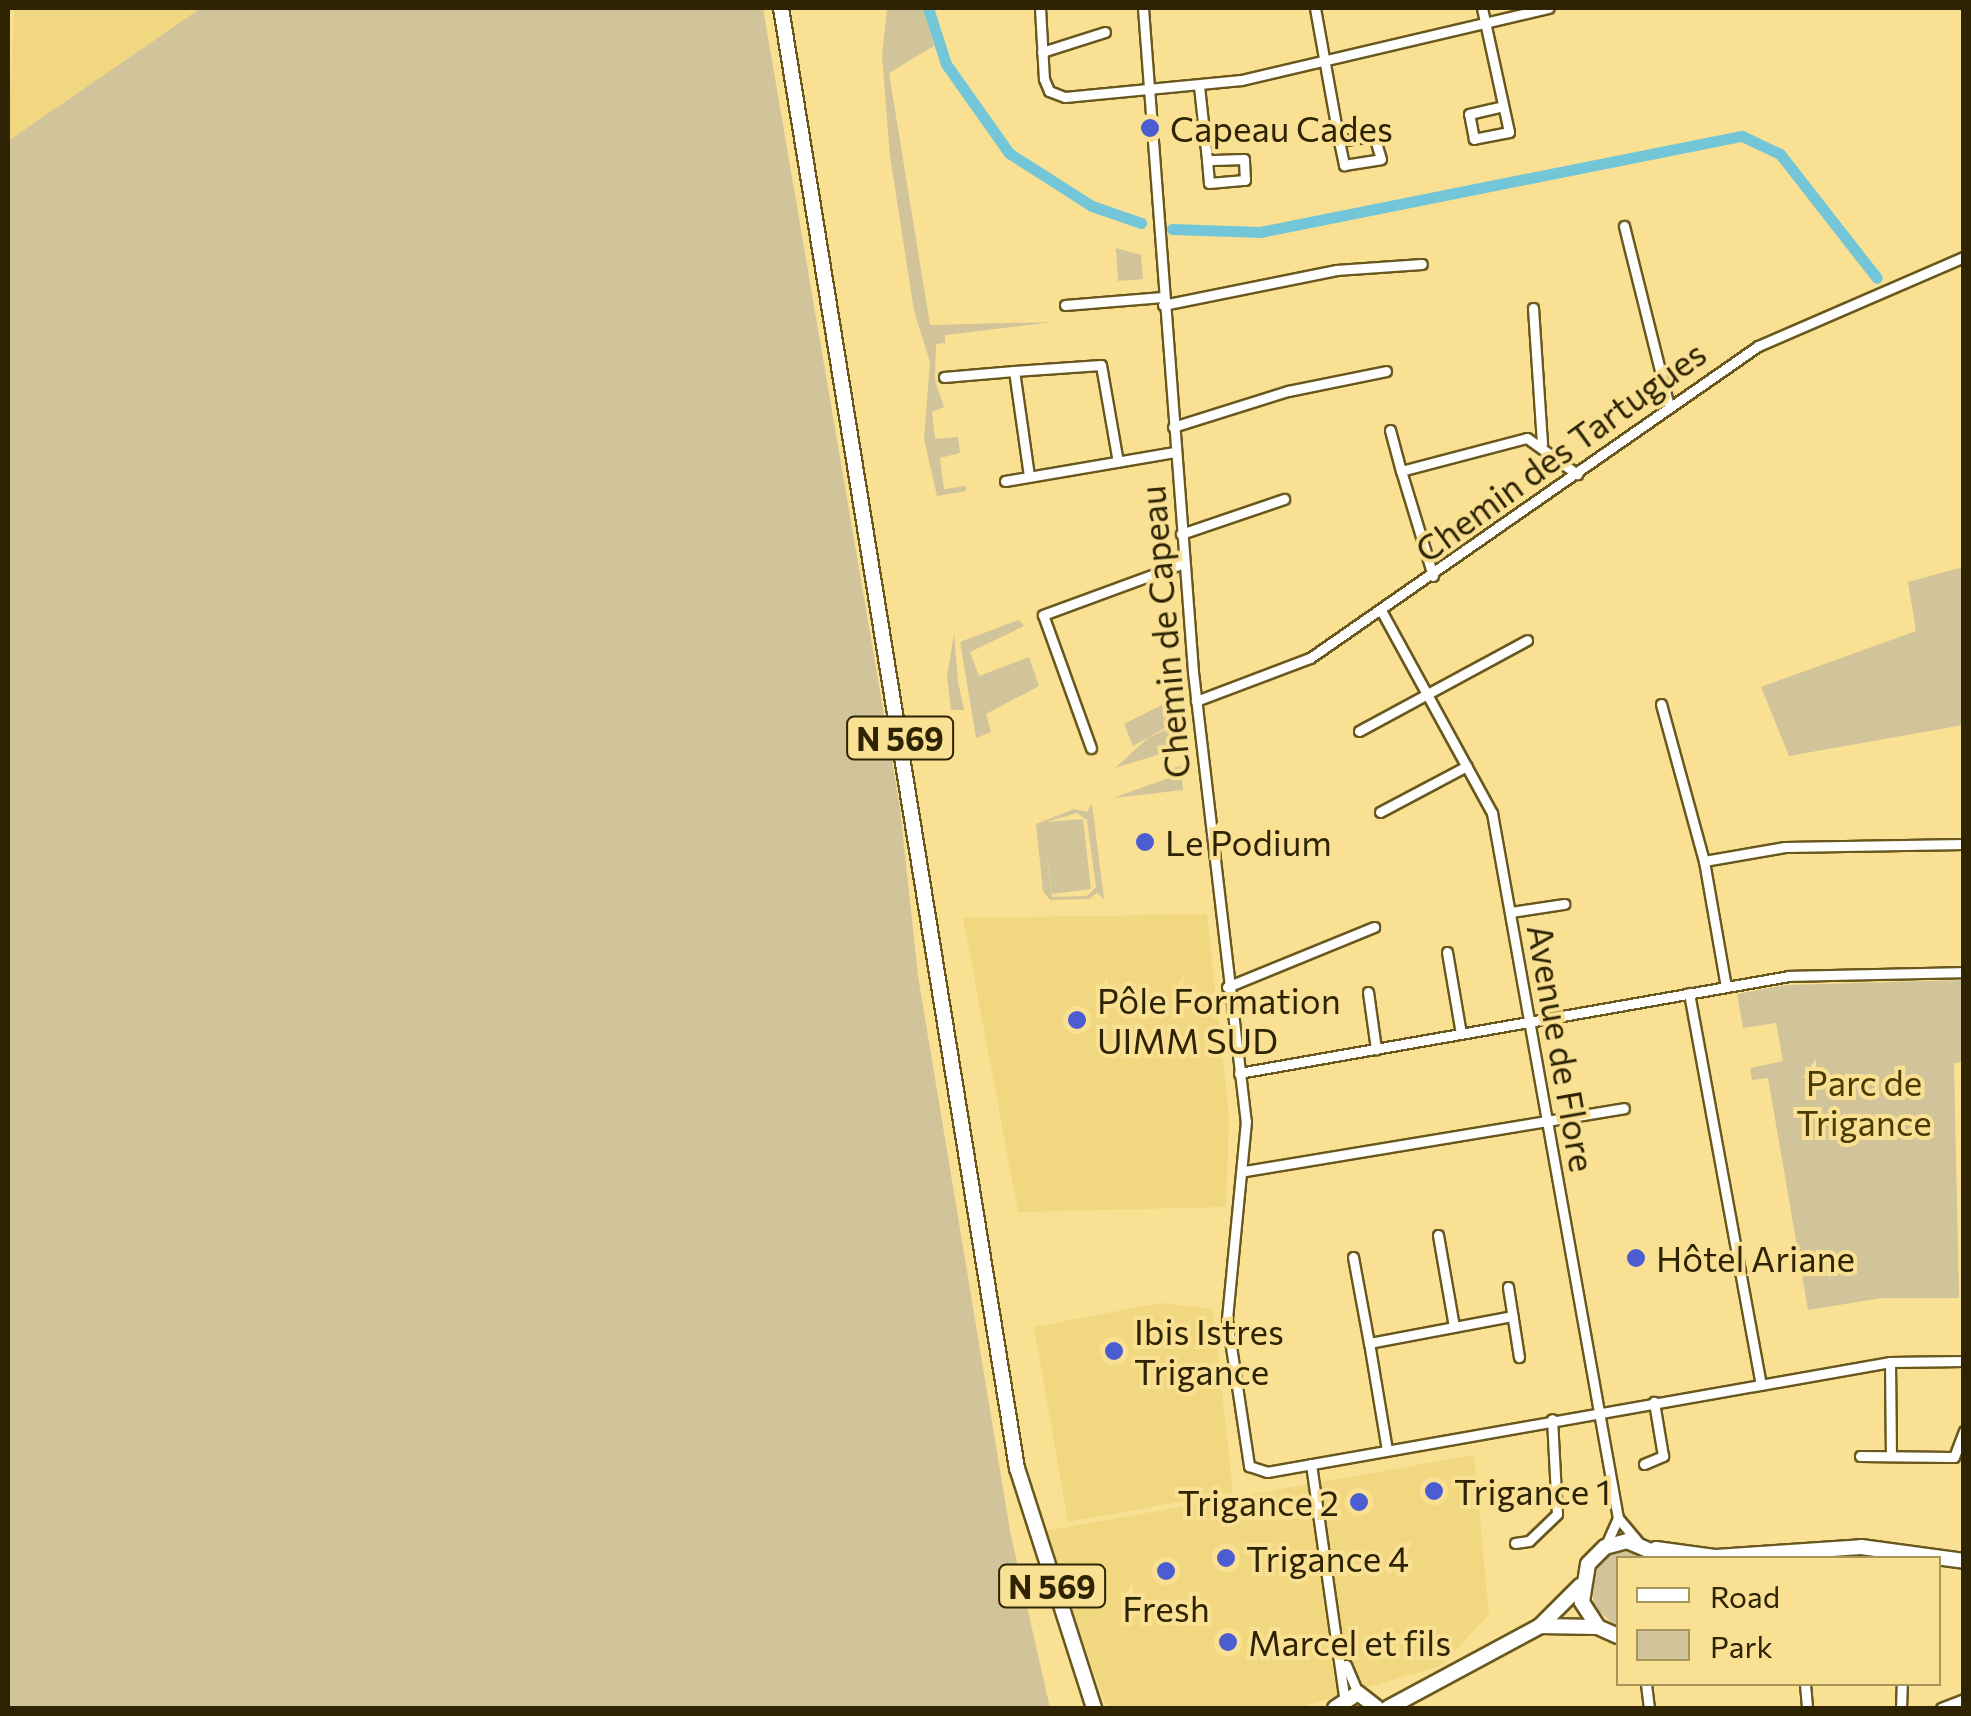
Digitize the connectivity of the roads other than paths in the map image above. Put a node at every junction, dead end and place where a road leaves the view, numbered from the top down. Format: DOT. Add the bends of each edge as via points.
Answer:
graph roads {
  1 [pos="781,8"];
  2 [pos="1040,8"];
  3 [pos="1143,8"];
  4 [pos="1315,8"];
  5 [pos="1482,8"];
  6 [pos="1549,8"];
  7 [pos="1485,20"];
  8 [pos="1104,32"];
  9 [pos="1042,52"];
  10 [pos="1325,63"];
  11 [pos="1200,86"];
  12 [pos="1149,91"];
  13 [pos="1503,106"];
  14 [pos="1338,141"];
  15 [pos="1207,160"];
  16 [pos="1624,226"];
  17 [pos="1964,257"];
  18 [pos="1422,264"];
  19 [pos="1163,301"];
  20 [pos="1065,305"];
  21 [pos="1533,308"];
  22 [pos="1386,371"];
  23 [pos="1014,372"];
  24 [pos="944,377"];
  25 [pos="1669,406"];
  26 [pos="1173,427"];
  27 [pos="1390,430"];
  28 [pos="1542,444"];
  29 [pos="1175,452"];
  30 [pos="1118,462"];
  31 [pos="1401,471"];
  32 [pos="1577,474"];
  33 [pos="1030,476"];
  34 [pos="1004,481"];
  35 [pos="1284,499"];
  36 [pos="1181,534"];
  37 [pos="1184,563"];
  38 [pos="1433,576"];
  39 [pos="1382,612"];
  40 [pos="1526,640"];
  41 [pos="1427,694"];
  42 [pos="1196,701"];
  43 [pos="1661,704"];
  44 [pos="1360,731"];
  45 [pos="1091,748"];
  46 [pos="1466,766"];
  47 [pos="1380,812"];
  48 [pos="1964,844"];
  49 [pos="1704,861"];
  50 [pos="1564,904"];
  51 [pos="1510,912"];
  52 [pos="1374,927"];
  53 [pos="1447,952"];
  54 [pos="1964,972"];
  55 [pos="1228,987"];
  56 [pos="1726,987"];
  57 [pos="1368,992"];
  58 [pos="1689,994"];
  59 [pos="1531,1021"];
  60 [pos="1461,1034"];
  61 [pos="1376,1049"];
  62 [pos="1239,1073"];
  63 [pos="1624,1108"];
  64 [pos="1547,1122"];
  65 [pos="1245,1171"];
  66 [pos="1438,1235"];
  67 [pos="1353,1257"];
  68 [pos="1508,1287"];
  69 [pos="1512,1316"];
  70 [pos="1454,1327"];
  71 [pos="1369,1343"];
  72 [pos="1519,1357"];
  73 [pos="1964,1360"];
  74 [pos="1890,1362"];
  75 [pos="1761,1384"];
  76 [pos="1654,1402"];
  77 [pos="1598,1411"];
  78 [pos="1552,1419"];
  79 [pos="1964,1431"];
  80 [pos="1387,1450"];
  81 [pos="1860,1456"];
  82 [pos="1890,1456"];
  83 [pos="1311,1464"];
  84 [pos="1644,1464"];
  85 [pos="1618,1518"];
  86 [pos="1638,1542"];
  87 [pos="1515,1543"];
  88 [pos="1606,1547"];
  89 [pos="1661,1554"];
  90 [pos="1688,1556"];
  91 [pos="1733,1556"];
  92 [pos="1917,1556"];
  93 [pos="1580,1586"];
  94 [pos="1540,1626"];
  95 [pos="1598,1627"];
  96 [pos="1616,1635"];
  97 [pos="1414,1696"];
  98 [pos="1964,1699"];
  99 [pos="1350,1703"];
  100 [pos="1096,1706"];
  101 [pos="1388,1708"];
  102 [pos="1940,1708"];
  1 -- 100 [label="main road, N 569" via="1017,1468"];
  2 -- 9 [label="street"];
  3 -- 12 [label="street, Chemin de Capeau"];
  4 -- 10 [label="street"];
  5 -- 7 [label="street"];
  6 -- 7 [label="street"];
  7 -- 10 [label="street"];
  7 -- 13 [label="street"];
  8 -- 9 [label="street"];
  9 -- 12 [label="street" via="1049,91 1064,97"];
  10 -- 11 [label="street"];
  10 -- 14 [label="street"];
  11 -- 12 [label="street"];
  11 -- 15 [label="street"];
  12 -- 19 [label="street, Chemin de Capeau"];
  13 -- 13 [label="street" via="1470,114 1474,139 1508,132"];
  14 -- 14 [label="street" via="1344,165 1381,158 1374,136"];
  15 -- 15 [label="street" via="1244,158 1245,180 1210,183"];
  16 -- 25 [label="street"];
  17 -- 25 [label="street, Chemin des Tartugues" via="1758,346"];
  18 -- 19 [label="street" via="1336,270"];
  19 -- 20 [label="street"];
  19 -- 26 [label="street, Chemin de Capeau"];
  21 -- 28 [label="street"];
  22 -- 26 [label="street" via="1288,391 1210,421"];
  23 -- 24 [label="street"];
  23 -- 30 [label="street" via="1101,365"];
  23 -- 33 [label="street"];
  25 -- 32 [label="street, Chemin des Tartugues"];
  26 -- 29 [label="street, Chemin de Capeau"];
  27 -- 31 [label="street"];
  28 -- 31 [label="street" via="1527,438"];
  28 -- 32 [label="street"];
  29 -- 30 [label="street"];
  29 -- 36 [label="street, Chemin de Capeau"];
  30 -- 33 [label="street"];
  31 -- 38 [label="street"];
  32 -- 38 [label="street, Chemin des Tartugues"];
  33 -- 34 [label="street"];
  35 -- 36 [label="street"];
  36 -- 37 [label="street, Chemin de Capeau"];
  37 -- 42 [label="street, Chemin de Capeau"];
  37 -- 45 [label="street" via="1043,616"];
  38 -- 39 [label="street, Chemin des Tartugues"];
  39 -- 41 [label="street, Avenue de Flore"];
  39 -- 42 [label="street, Chemin des Tartugues" via="1310,658"];
  40 -- 41 [label="street"];
  41 -- 44 [label="street"];
  41 -- 46 [label="street, Avenue de Flore"];
  42 -- 55 [label="street, Chemin de Capeau"];
  43 -- 49 [label="street"];
  46 -- 47 [label="street"];
  46 -- 51 [label="street, Avenue de Flore" via="1492,813"];
  48 -- 49 [label="street" via="1785,846"];
  49 -- 56 [label="street"];
  50 -- 51 [label="street"];
  51 -- 59 [label="street, Avenue de Flore"];
  52 -- 55 [label="street"];
  53 -- 60 [label="street"];
  54 -- 56 [label="street" via="1789,976"];
  55 -- 62 [label="street, Chemin de Capeau"];
  56 -- 58 [label="street"];
  57 -- 61 [label="street"];
  58 -- 59 [label="street"];
  58 -- 75 [label="street"];
  59 -- 60 [label="street"];
  59 -- 64 [label="street, Avenue de Flore"];
  60 -- 61 [label="street"];
  61 -- 62 [label="street"];
  62 -- 65 [label="street, Chemin de Capeau"];
  63 -- 64 [label="street"];
  64 -- 65 [label="street"];
  64 -- 77 [label="street, Avenue de Flore"];
  65 -- 83 [label="street, Chemin de Capeau" via="1227,1320 1244,1454 1256,1470"];
  66 -- 70 [label="street"];
  67 -- 71 [label="street"];
  68 -- 69 [label="street"];
  69 -- 70 [label="street"];
  69 -- 72 [label="street"];
  70 -- 71 [label="street"];
  71 -- 80 [label="street"];
  73 -- 74 [label="street"];
  74 -- 75 [label="street"];
  74 -- 82 [label="street"];
  75 -- 76 [label="street"];
  76 -- 77 [label="street"];
  76 -- 84 [label="street" via="1663,1456"];
  77 -- 78 [label="street"];
  77 -- 85 [label="street, Avenue de Flore"];
  78 -- 80 [label="street"];
  78 -- 87 [label="street" via="1557,1514 1529,1541"];
  79 -- 82 [label="street" via="1954,1457"];
  80 -- 83 [label="street"];
  81 -- 82 [label="street"];
  83 -- 99 [label="street"];
  85 -- 86 [label="street, Avenue de Flore"];
  85 -- 88 [label="street"];
  86 -- 88 [label="main road"];
  86 -- 89 [label="main road"];
  88 -- 93 [label="main road" via="1588,1564"];
  89 -- 90 [label="main road"];
  91 -- 92 [label="main road" via="1824,1546"];
  93 -- 94 [label="main road"];
  93 -- 95 [label="main road"];
  94 -- 95 [label="main road"];
  94 -- 97 [label="main road"];
  95 -- 96 [label="main road"];
  97 -- 99 [label="main road"];
  97 -- 101 [label="main road"];
  98 -- 102 [label="street"];
}
